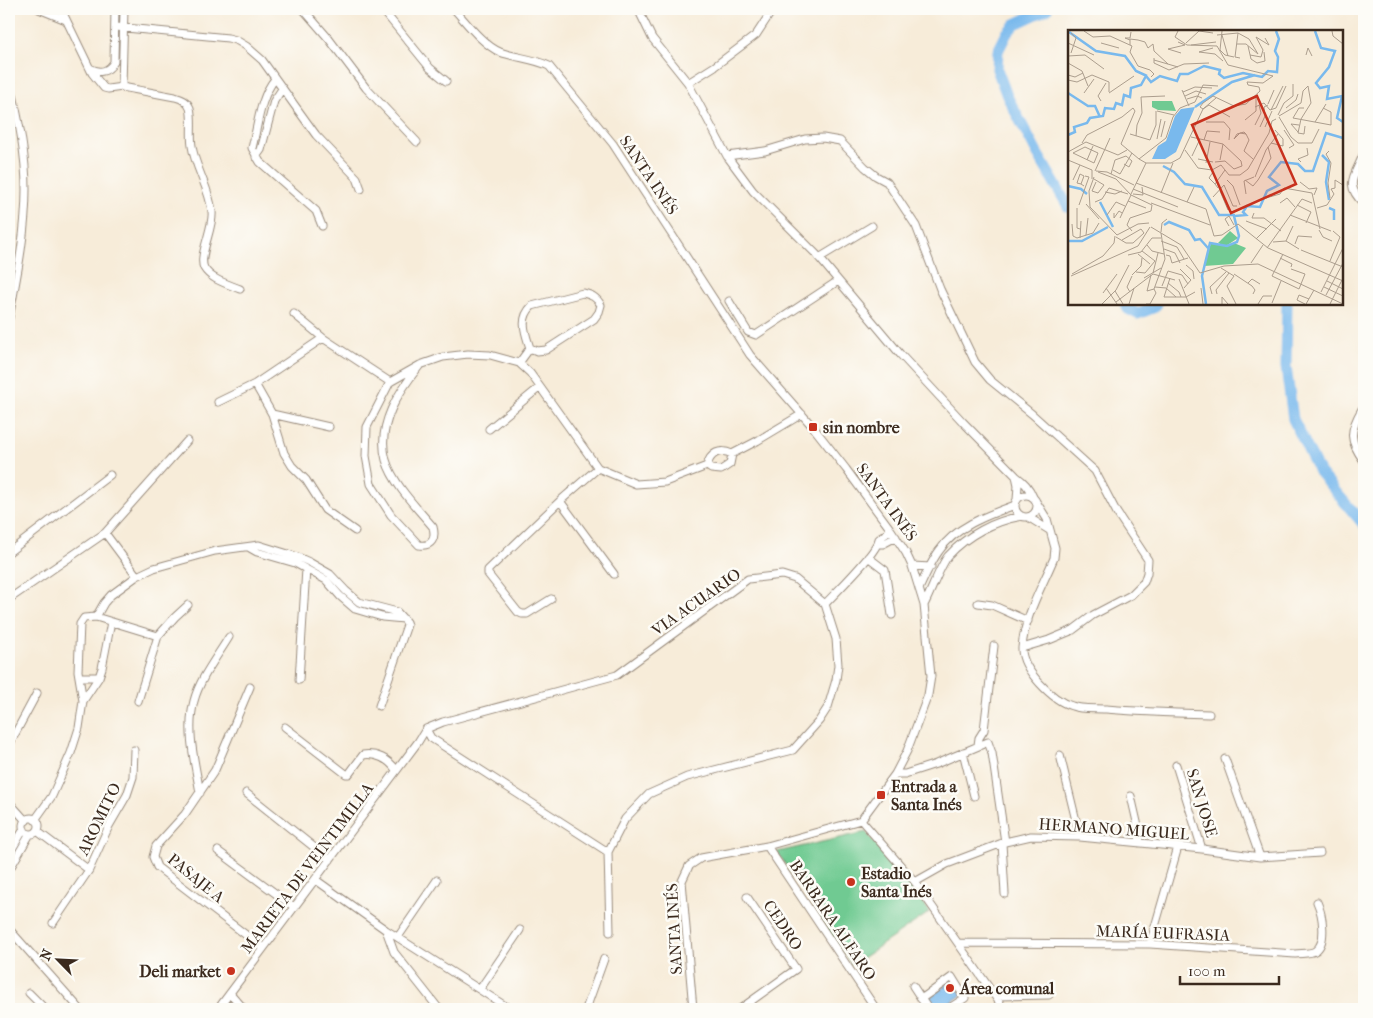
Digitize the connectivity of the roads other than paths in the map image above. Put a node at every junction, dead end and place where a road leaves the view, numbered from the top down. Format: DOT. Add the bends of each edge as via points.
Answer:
graph roads {
  1 [pos="39,9"];
  2 [pos="61,9"];
  3 [pos="115,9"];
  4 [pos="124,9"];
  5 [pos="303,9"];
  6 [pos="382,9"];
  7 [pos="454,9"];
  8 [pos="638,9"];
  9 [pos="773,9"];
  10 [pos="66,20"];
  11 [pos="116,28"];
  12 [pos="124,28"];
  13 [pos="89,67"];
  14 [pos="9,76"];
  15 [pos="275,79"];
  16 [pos="446,81"];
  17 [pos="688,83"];
  18 [pos="122,87"];
  19 [pos="282,89"];
  20 [pos="417,142"];
  21 [pos="1364,153"];
  22 [pos="728,156"];
  23 [pos="256,158"];
  24 [pos="361,189"];
  25 [pos="1364,204"];
  26 [pos="322,226"];
  27 [pos="872,226"];
  28 [pos="819,258"];
  29 [pos="838,281"];
  30 [pos="240,289"];
  31 [pos="729,301"];
  32 [pos="294,314"];
  33 [pos="9,318"];
  34 [pos="323,338"];
  35 [pos="530,348"];
  36 [pos="519,363"];
  37 [pos="420,365"];
  38 [pos="390,382"];
  39 [pos="255,384"];
  40 [pos="540,387"];
  41 [pos="218,402"];
  42 [pos="1362,409"];
  43 [pos="272,414"];
  44 [pos="802,414"];
  45 [pos="329,427"];
  46 [pos="489,429"];
  47 [pos="187,441"];
  48 [pos="732,454"];
  49 [pos="1364,461"];
  50 [pos="707,466"];
  51 [pos="598,468"];
  52 [pos="110,475"];
  53 [pos="1016,476"];
  54 [pos="1035,500"];
  55 [pos="560,501"];
  56 [pos="1016,502"];
  57 [pos="1025,517"];
  58 [pos="891,530"];
  59 [pos="1049,530"];
  60 [pos="355,531"];
  61 [pos="106,533"];
  62 [pos="896,537"];
  63 [pos="950,539"];
  64 [pos="878,544"];
  65 [pos="250,548"];
  66 [pos="958,548"];
  67 [pos="9,552"];
  68 [pos="868,557"];
  69 [pos="932,564"];
  70 [pos="912,566"];
  71 [pos="942,568"];
  72 [pos="306,569"];
  73 [pos="614,574"];
  74 [pos="137,576"];
  75 [pos="923,580"];
  76 [pos="933,587"];
  77 [pos="918,588"];
  78 [pos="551,599"];
  79 [pos="9,600"];
  80 [pos="978,603"];
  81 [pos="825,604"];
  82 [pos="188,605"];
  83 [pos="924,605"];
  84 [pos="892,614"];
  85 [pos="96,617"];
  86 [pos="404,619"];
  87 [pos="1028,621"];
  88 [pos="111,622"];
  89 [pos="158,636"];
  90 [pos="229,637"];
  91 [pos="994,646"];
  92 [pos="1022,648"];
  93 [pos="79,677"];
  94 [pos="99,677"];
  95 [pos="299,680"];
  96 [pos="250,688"];
  97 [pos="37,693"];
  98 [pos="83,701"];
  99 [pos="138,701"];
  100 [pos="379,706"];
  101 [pos="1209,714"];
  102 [pos="284,727"];
  103 [pos="426,728"];
  104 [pos="9,744"];
  105 [pos="978,745"];
  106 [pos="134,750"];
  107 [pos="963,752"];
  108 [pos="1060,755"];
  109 [pos="1225,759"];
  110 [pos="1176,764"];
  111 [pos="396,770"];
  112 [pos="895,774"];
  113 [pos="200,793"];
  114 [pos="246,793"];
  115 [pos="974,796"];
  116 [pos="1131,796"];
  117 [pos="9,802"];
  118 [pos="35,820"];
  119 [pos="861,820"];
  120 [pos="26,821"];
  121 [pos="30,831"];
  122 [pos="1080,838"];
  123 [pos="1003,843"];
  124 [pos="1138,843"];
  125 [pos="767,846"];
  126 [pos="1178,847"];
  127 [pos="1202,849"];
  128 [pos="218,851"];
  129 [pos="608,852"];
  130 [pos="1320,853"];
  131 [pos="9,854"];
  132 [pos="1260,857"];
  133 [pos="330,860"];
  134 [pos="9,870"];
  135 [pos="89,870"];
  136 [pos="316,880"];
  137 [pos="437,880"];
  138 [pos="915,882"];
  139 [pos="1005,894"];
  140 [pos="747,897"];
  141 [pos="1317,902"];
  142 [pos="294,907"];
  143 [pos="53,923"];
  144 [pos="9,929"];
  145 [pos="386,930"];
  146 [pos="520,930"];
  147 [pos="610,932"];
  148 [pos="398,937"];
  149 [pos="18,938"];
  150 [pos="9,940"];
  151 [pos="958,943"];
  152 [pos="1150,944"];
  153 [pos="263,948"];
  154 [pos="604,959"];
  155 [pos="913,986"];
  156 [pos="480,989"];
  157 [pos="29,993"];
  158 [pos="230,993"];
  159 [pos="1049,994"];
  160 [pos="996,996"];
  161 [pos="921,999"];
  162 [pos="46,1009"];
  163 [pos="80,1009"];
  164 [pos="218,1009"];
  165 [pos="244,1009"];
  166 [pos="439,1009"];
  167 [pos="510,1009"];
  168 [pos="586,1009"];
  169 [pos="693,1009"];
  170 [pos="740,1009"];
  171 [pos="876,1009"];
  172 [pos="928,1009"];
  173 [pos="948,1009"];
  174 [pos="1004,1009"];
  1 -- 10 [label="street"];
  2 -- 10 [label="street"];
  3 -- 11 [label="street"];
  4 -- 12 [label="street"];
  5 -- 20 [label="street" via="366,88"];
  6 -- 16 [label="street" via="430,68"];
  7 -- 44 [label="street, SANTA INÉS" via="499,52 549,66 613,144 750,355"];
  8 -- 17 [label="street" via="652,38"];
  9 -- 17 [label="street" via="756,35"];
  10 -- 13 [label="street"];
  11 -- 12 [label="street"];
  11 -- 13 [label="street" via="112,65 103,72"];
  12 -- 15 [label="street" via="236,40 254,52"];
  12 -- 18 [label="street"];
  13 -- 18 [label="street" via="104,88"];
  14 -- 33 [label="street" via="19,122 26,190 18,273"];
  15 -- 19 [label="street"];
  15 -- 23 [label="street" via="264,97 252,148"];
  17 -- 22 [label="street"];
  18 -- 30 [label="street" via="182,99 190,109 192,148 212,212 204,268 211,276"];
  19 -- 23 [label="street" via="274,101"];
  19 -- 24 [label="street" via="316,135 357,178"];
  21 -- 25 [label="street" via="1352,182 1354,194"];
  22 -- 28 [label="street" via="753,191"];
  22 -- 92 [label="street" via="765,151 804,140 823,138 840,141 865,167 887,182 916,226 940,289 975,362 990,380 1095,471 1117,513 1148,560 1144,582 1131,595 1093,615 1074,630"];
  23 -- 26 [label="street" via="316,211"];
  27 -- 28 [label="street"];
  28 -- 29 [label="street"];
  29 -- 31 [label="street" via="756,335 748,332"];
  29 -- 53 [label="street" via="906,361"];
  32 -- 34 [label="street"];
  34 -- 38 [label="street"];
  34 -- 39 [label="street"];
  35 -- 35 [label="street" via="523,325 532,306 583,293 591,294 601,305 594,319 546,350"];
  35 -- 36 [label="street"];
  36 -- 37 [label="street" via="490,355 468,354 443,357"];
  36 -- 40 [label="street"];
  37 -- 38 [label="street"];
  37 -- 38 [label="street" via="403,386 384,434 386,460 394,478 433,527 435,534 428,545 419,545 391,514 372,484 366,456 367,428"];
  39 -- 41 [label="street"];
  39 -- 43 [label="street"];
  40 -- 46 [label="street"];
  40 -- 51 [label="street"];
  42 -- 49 [label="street" via="1352,432 1353,445"];
  43 -- 45 [label="street"];
  43 -- 60 [label="street" via="284,453 292,466 306,480 325,510"];
  44 -- 48 [label="street"];
  44 -- 58 [label="street, SANTA INÉS"];
  47 -- 61 [label="street"];
  48 -- 50 [label="street" via="718,451 710,457"];
  48 -- 50 [label="street" via="730,464 721,470"];
  50 -- 51 [label="street" via="665,482 636,484"];
  51 -- 55 [label="street"];
  52 -- 67 [label="street"];
  53 -- 54 [label="street" via="1030,488"];
  53 -- 56 [label="street"];
  54 -- 56 [label="street" via="1024,495"];
  54 -- 57 [label="street" via="1036,512"];
  54 -- 59 [label="street" via="1047,519"];
  55 -- 73 [label="street"];
  55 -- 78 [label="street" via="488,570 522,614"];
  56 -- 57 [label="street" via="1016,510"];
  56 -- 63 [label="street" via="968,525"];
  57 -- 59 [label="street"];
  57 -- 66 [label="street" via="1010,518 974,534"];
  58 -- 62 [label="street, SANTA INÉS"];
  58 -- 64 [label="street" via="879,539"];
  59 -- 87 [label="street" via="1055,548 1054,558"];
  61 -- 74 [label="street"];
  61 -- 79 [label="street"];
  62 -- 64 [label="street"];
  62 -- 70 [label="street, SANTA INÉS"];
  63 -- 66 [label="street"];
  63 -- 69 [label="street"];
  64 -- 68 [label="street"];
  65 -- 72 [label="street"];
  65 -- 74 [label="street" via="186,558"];
  65 -- 86 [label="street" via="259,546 298,557 330,574 359,602 396,612"];
  66 -- 71 [label="street" via="947,557"];
  68 -- 81 [label="street"];
  68 -- 84 [label="street" via="884,570"];
  69 -- 70 [label="street"];
  69 -- 71 [label="street"];
  69 -- 75 [label="street"];
  70 -- 77 [label="street, SANTA INÉS"];
  71 -- 76 [label="street"];
  72 -- 86 [label="street" via="326,580 355,609"];
  72 -- 95 [label="street"];
  74 -- 85 [label="street" via="111,595"];
  75 -- 76 [label="street"];
  75 -- 77 [label="street"];
  76 -- 83 [label="street"];
  77 -- 83 [label="street, SANTA INÉS"];
  80 -- 87 [label="street" via="992,605"];
  81 -- 103 [label="street, VIA ACUARIO" via="795,579 782,575 748,579 617,675"];
  81 -- 129 [label="street" via="836,639 838,665 828,707 819,721 793,750 687,777 649,794 626,819"];
  82 -- 89 [label="street"];
  83 -- 112 [label="street, SANTA INÉS" via="932,676 907,750"];
  85 -- 88 [label="street"];
  85 -- 93 [label="street" via="84,618 80,624"];
  86 -- 100 [label="street" via="407,625"];
  87 -- 92 [label="street"];
  88 -- 89 [label="street"];
  88 -- 94 [label="street"];
  89 -- 99 [label="street"];
  90 -- 113 [label="street" via="203,680 191,716"];
  91 -- 105 [label="street" via="984,730"];
  92 -- 101 [label="street" via="1028,670 1053,695 1071,706"];
  93 -- 94 [label="street"];
  93 -- 98 [label="street"];
  94 -- 98 [label="street"];
  96 -- 113 [label="street, PASAJE A" via="215,770"];
  97 -- 104 [label="street"];
  98 -- 118 [label="street" via="72,753 52,796"];
  102 -- 111 [label="street" via="346,774 363,755 370,754 377,754"];
  103 -- 111 [label="street, MARIETA DE VEINTIMILLA"];
  103 -- 129 [label="street" via="431,738"];
  105 -- 107 [label="street"];
  105 -- 123 [label="street" via="989,743"];
  106 -- 135 [label="street, AROMITO" via="133,777 127,795 108,826"];
  107 -- 112 [label="street" via="905,774"];
  107 -- 115 [label="street"];
  108 -- 122 [label="street"];
  109 -- 132 [label="street"];
  110 -- 127 [label="street, SAN JOSE"];
  111 -- 133 [label="street, MARIETA DE VEINTIMILLA"];
  112 -- 119 [label="street, SANTA INÉS"];
  113 -- 153 [label="street, PASAJE A" via="156,846 153,857 157,867"];
  114 -- 133 [label="street"];
  116 -- 124 [label="street" via="1140,835"];
  117 -- 120 [label="street"];
  118 -- 120 [label="street"];
  118 -- 121 [label="street" via="39,825"];
  119 -- 125 [label="street, SANTA INÉS"];
  119 -- 138 [label="street"];
  120 -- 121 [label="street"];
  121 -- 131 [label="street"];
  121 -- 134 [label="street"];
  121 -- 135 [label="street, AROMITO"];
  122 -- 123 [label="street, HERMANO MIGUEL" via="1031,836"];
  122 -- 124 [label="street, HERMANO MIGUEL"];
  123 -- 138 [label="street, HERMANO MIGUEL" via="946,864"];
  123 -- 139 [label="street"];
  124 -- 126 [label="street, HERMANO MIGUEL"];
  125 -- 169 [label="street, SANTA INÉS" via="701,858 689,866 682,881"];
  125 -- 171 [label="street, BARBARA ALFARO"];
  126 -- 127 [label="street, HERMANO MIGUEL"];
  126 -- 152 [label="street"];
  127 -- 132 [label="street, HERMANO MIGUEL"];
  128 -- 142 [label="street"];
  129 -- 147 [label="street"];
  130 -- 132 [label="street, HERMANO MIGUEL"];
  133 -- 136 [label="street, MARIETA DE VEINTIMILLA"];
  135 -- 143 [label="street, AROMITO"];
  136 -- 142 [label="street, MARIETA DE VEINTIMILLA"];
  136 -- 145 [label="street"];
  137 -- 148 [label="street"];
  138 -- 151 [label="street"];
  140 -- 170 [label="street, CEDRO" via="796,969"];
  141 -- 152 [label="street, MARÍA EUFRASIA" via="1323,934 1319,948 1314,952 1295,954"];
  142 -- 153 [label="street, MARIETA DE VEINTIMILLA"];
  144 -- 149 [label="street"];
  145 -- 148 [label="street"];
  145 -- 166 [label="street" via="394,952"];
  146 -- 156 [label="street"];
  148 -- 156 [label="street"];
  149 -- 150 [label="street"];
  149 -- 163 [label="street"];
  151 -- 152 [label="street, MARÍA EUFRASIA"];
  151 -- 160 [label="street"];
  153 -- 158 [label="street, MARIETA DE VEINTIMILLA"];
  154 -- 168 [label="street"];
  155 -- 161 [label="street"];
  156 -- 167 [label="street"];
  157 -- 162 [label="street"];
  158 -- 164 [label="street, MARIETA DE VEINTIMILLA"];
  158 -- 165 [label="street"];
  159 -- 160 [label="street"];
  160 -- 174 [label="street"];
  161 -- 172 [label="street"];
  161 -- 173 [label="street" via="952,978 965,998"];
}
